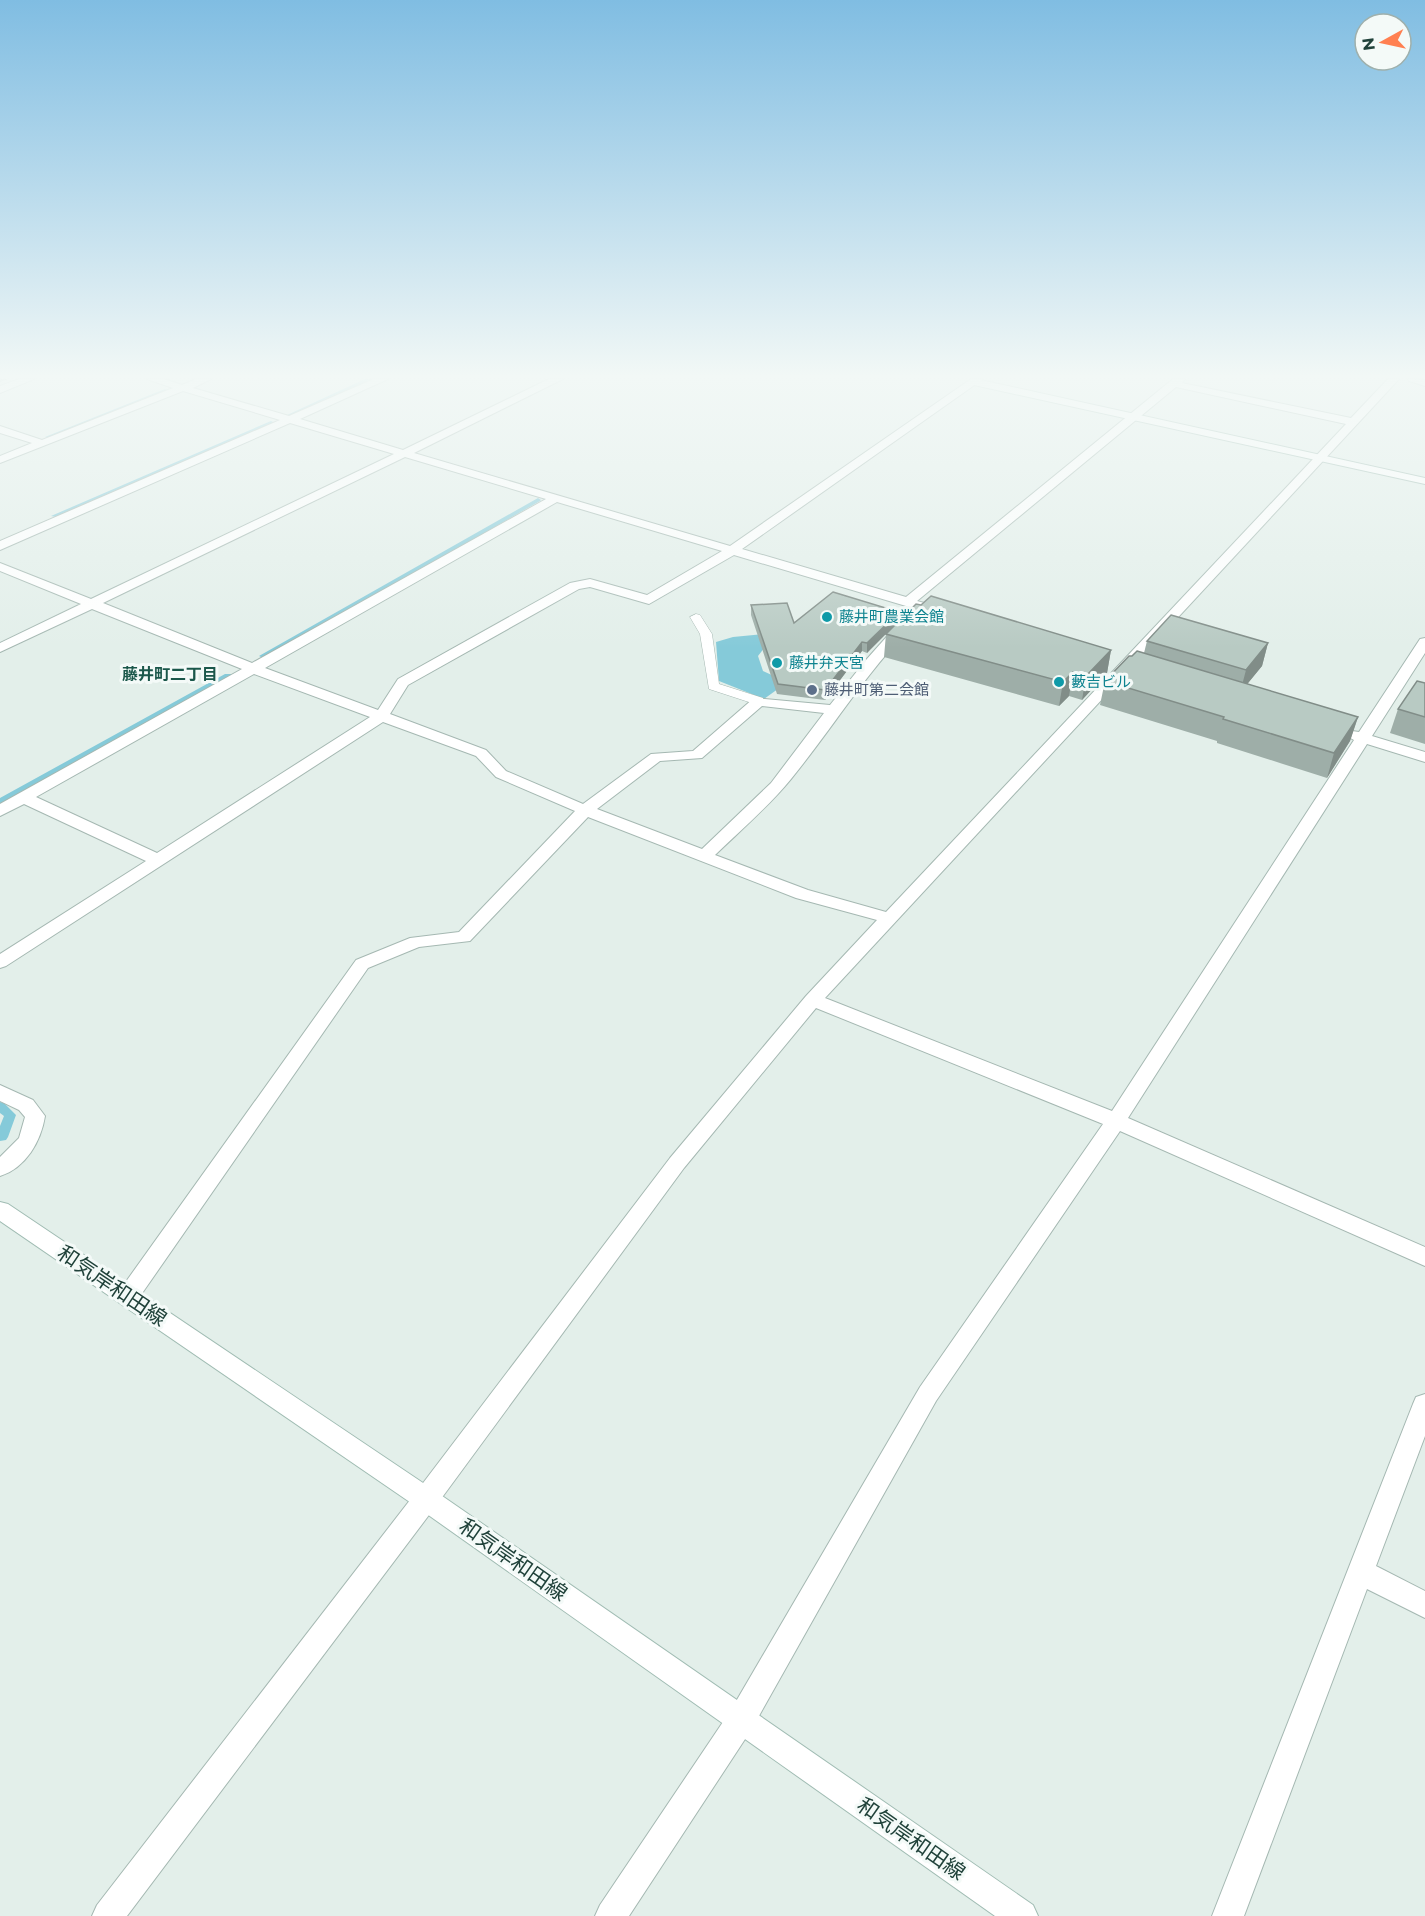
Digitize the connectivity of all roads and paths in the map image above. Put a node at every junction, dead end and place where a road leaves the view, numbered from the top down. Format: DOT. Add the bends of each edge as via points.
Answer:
graph roads {
  1 [pos="177,468"];
  2 [pos="372,468"];
  3 [pos="451,468"];
  4 [pos="847,468"];
  5 [pos="1071,468"];
  6 [pos="1310,468"];
  7 [pos="1368,468"];
  8 [pos="1425,481"];
  9 [pos="554,499"];
  10 [pos="0,546"];
  11 [pos="731,551"];
  12 [pos="0,567"];
  13 [pos="908,602"];
  14 [pos="94,603"];
  15 [pos="923,606"];
  16 [pos="946,613"];
  17 [pos="696,617"];
  18 [pos="1425,642"];
  19 [pos="0,648"];
  20 [pos="255,669"];
  21 [pos="759,701"];
  22 [pos="832,710"];
  23 [pos="382,716"];
  24 [pos="1340,732"];
  25 [pos="1362,738"];
  26 [pos="1425,757"];
  27 [pos="24,798"];
  28 [pos="585,810"];
  29 [pos="0,811"];
  30 [pos="704,856"];
  31 [pos="158,860"];
  32 [pos="889,918"];
  33 [pos="0,962"];
  34 [pos="813,1000"];
  35 [pos="0,1092"];
  36 [pos="1116,1122"];
  37 [pos="0,1168"];
  38 [pos="0,1210"];
  39 [pos="1425,1257"];
  40 [pos="128,1296"];
  41 [pos="1425,1404"];
  42 [pos="426,1499"];
  43 [pos="1360,1572"];
  44 [pos="1425,1605"];
  45 [pos="741,1720"];
  46 [pos="108,1916"];
  47 [pos="611,1916"];
  48 [pos="1022,1916"];
  49 [pos="1228,1916"];
  1 -- 10 [label="street"];
  2 -- 14 [label="street"];
  3 -- 9 [label="street"];
  4 -- 11 [label="street"];
  5 -- 13 [label="street"];
  6 -- 32 [label="street"];
  7 -- 8 [label="street"];
  9 -- 11 [label="street"];
  9 -- 20 [label="street"];
  11 -- 13 [label="street"];
  11 -- 23 [label="street" via="649,600 590,584 574,586 403,682"];
  12 -- 14 [label="street"];
  13 -- 15 [label="street"];
  14 -- 19 [label="street"];
  14 -- 20 [label="street"];
  15 -- 16 [label="street"];
  15 -- 22 [label="street" via="876,654"];
  17 -- 21 [label="lane" via="706,634 712,686"];
  18 -- 25 [label="street"];
  20 -- 23 [label="street"];
  20 -- 27 [label="street"];
  21 -- 22 [label="street"];
  21 -- 28 [label="street" via="697,755 656,757"];
  22 -- 30 [label="street" via="786,775 751,814"];
  23 -- 28 [label="street" via="481,753 501,774"];
  23 -- 31 [label="street"];
  24 -- 25 [label="street"];
  25 -- 26 [label="street"];
  25 -- 36 [label="street"];
  27 -- 29 [label="street"];
  27 -- 31 [label="street"];
  28 -- 30 [label="street"];
  28 -- 40 [label="street" via="464,937 416,942 362,964"];
  30 -- 32 [label="street" via="802,894"];
  31 -- 33 [label="street"];
  32 -- 34 [label="street"];
  34 -- 36 [label="street"];
  34 -- 42 [label="street" via="677,1163"];
  35 -- 37 [label="street" via="26,1105 35,1116 26,1147"];
  36 -- 39 [label="street"];
  36 -- 45 [label="street" via="928,1394"];
  38 -- 40 [label="street, 和気岸和田線"];
  40 -- 42 [label="street, 和気岸和田線"];
  41 -- 43 [label="street"];
  42 -- 45 [label="street, 和気岸和田線"];
  42 -- 46 [label="street"];
  43 -- 44 [label="street"];
  43 -- 49 [label="street"];
  45 -- 47 [label="street"];
  45 -- 48 [label="street, 和気岸和田線"];
}
